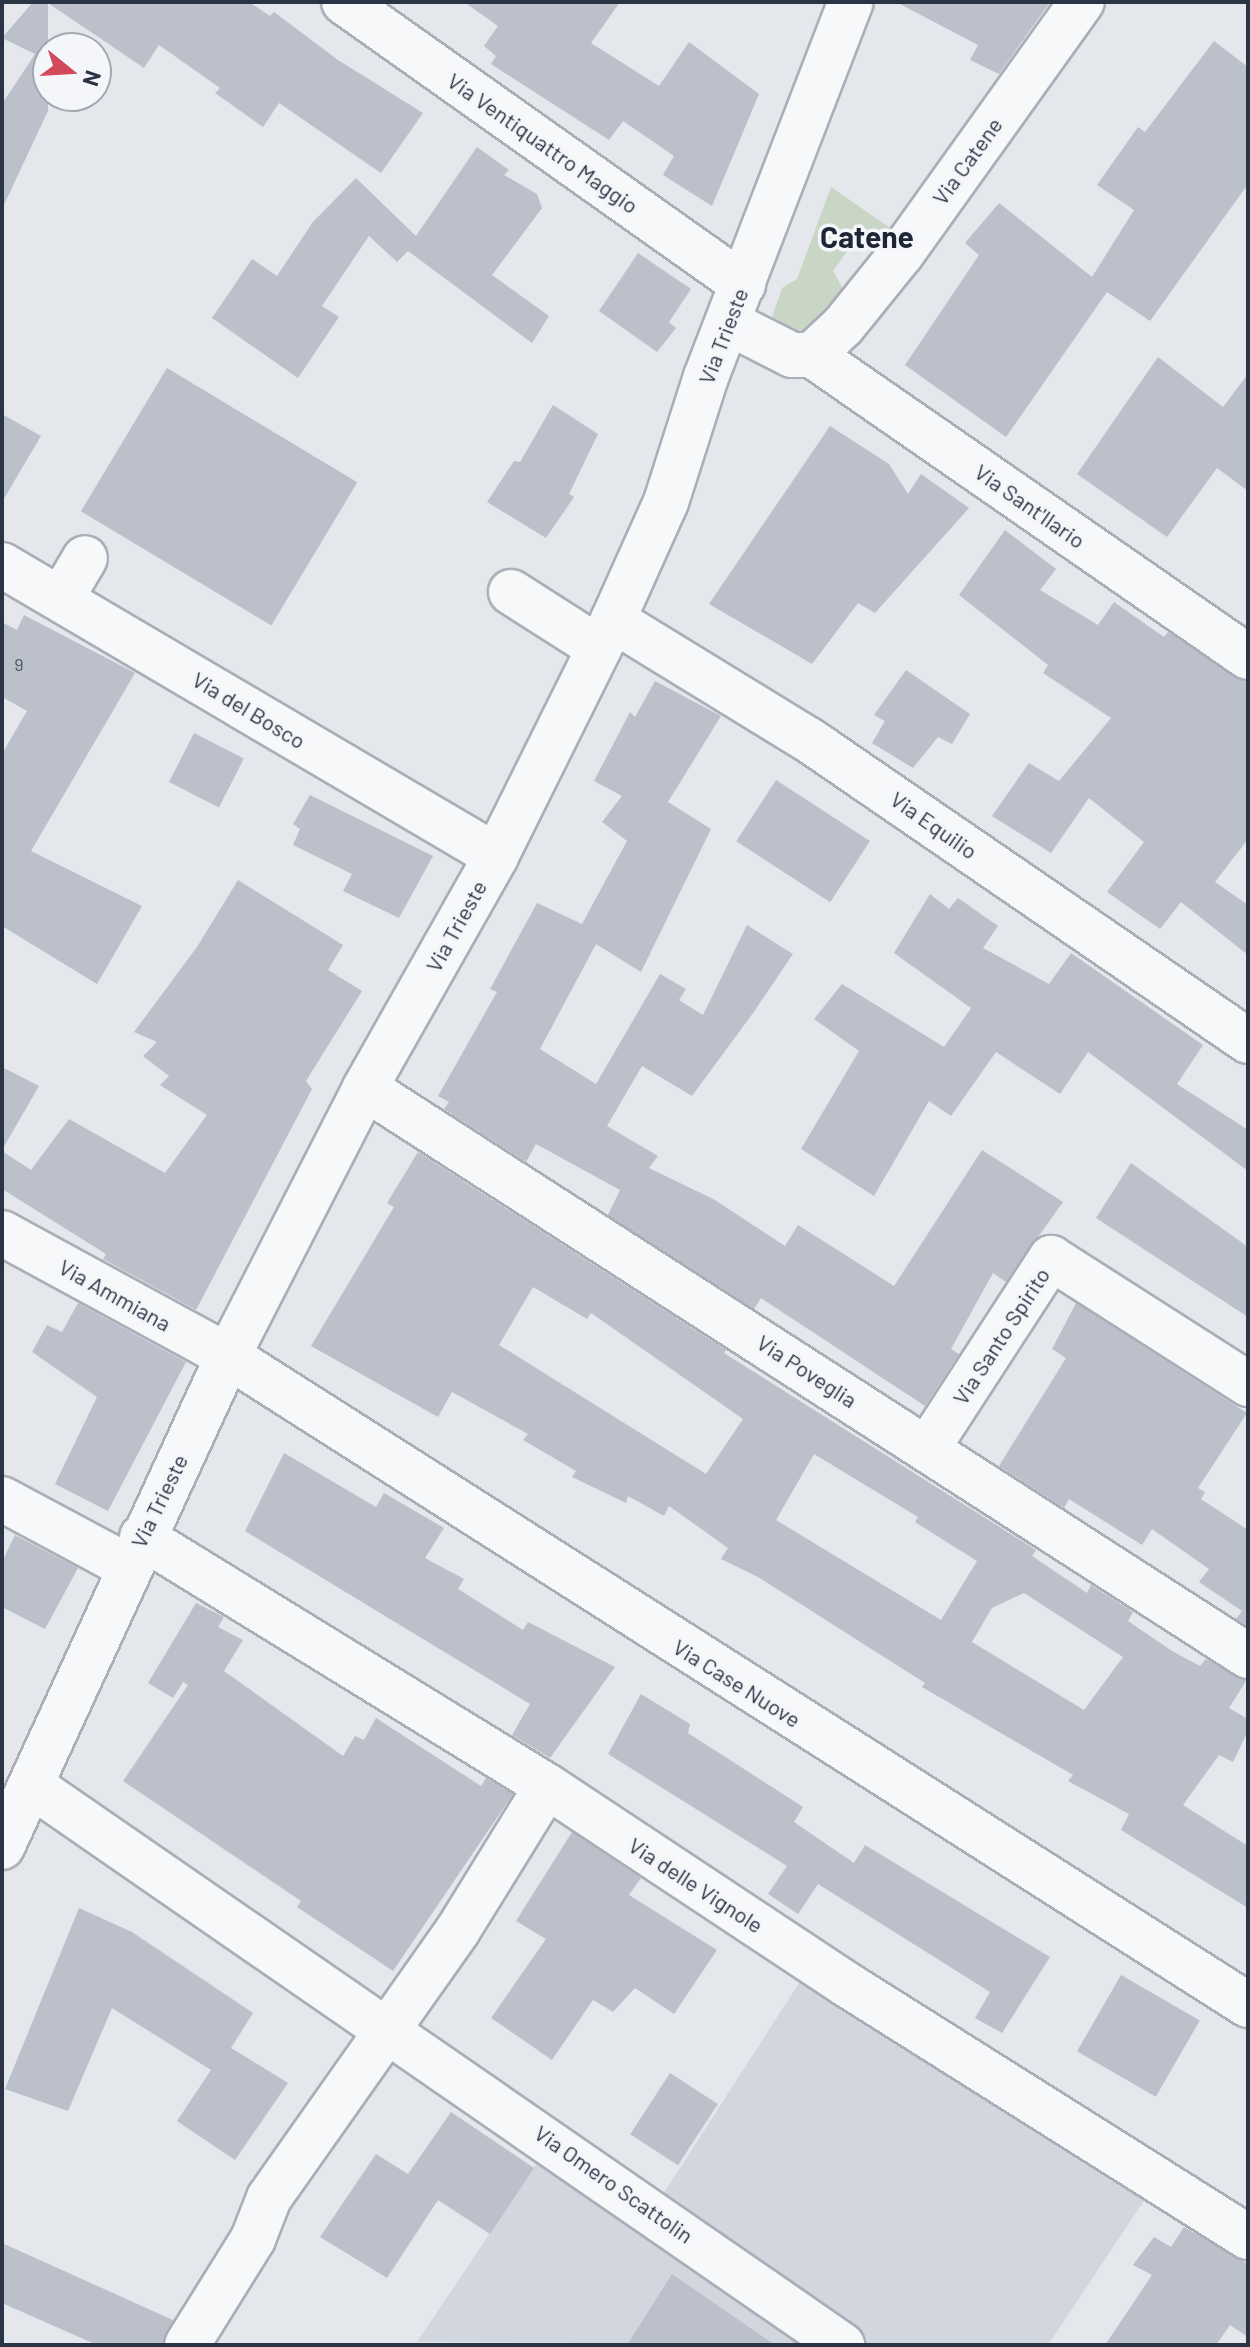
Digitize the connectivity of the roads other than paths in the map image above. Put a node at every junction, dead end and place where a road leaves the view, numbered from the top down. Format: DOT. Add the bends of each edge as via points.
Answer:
graph roads {
  1 [pos="344,2"];
  2 [pos="851,2"];
  3 [pos="1082,2"];
  4 [pos="736,303"];
  5 [pos="812,355"];
  6 [pos="85,558"];
  7 [pos="2,565"];
  8 [pos="511,592"];
  9 [pos="62,597"];
  10 [pos="606,634"];
  11 [pos="1248,657"];
  12 [pos="496,856"];
  13 [pos="1248,1041"];
  14 [pos="365,1088"];
  15 [pos="2,1233"];
  16 [pos="228,1356"];
  17 [pos="1248,1384"];
  18 [pos="927,1449"];
  19 [pos="2,1499"];
  20 [pos="135,1551"];
  21 [pos="1248,1656"];
  22 [pos="31,1785"];
  23 [pos="547,1786"];
  24 [pos="5,1833"];
  25 [pos="1248,2005"];
  26 [pos="385,2027"];
  27 [pos="1248,2237"];
  28 [pos="187,2345"];
  29 [pos="842,2345"];
  1 -- 4 [label="street, Via Ventiquattro Maggio"];
  2 -- 4 [label="street, Via Trieste"];
  3 -- 5 [label="street, Via Catene" via="902,253 843,326"];
  4 -- 5 [label="street" via="792,355"];
  4 -- 10 [label="street, Via Trieste" via="666,502"];
  5 -- 11 [label="street, Via Sant'Ilario"];
  6 -- 9 [label="street"];
  7 -- 9 [label="street, Via del Bosco"];
  8 -- 10 [label="street, Via Equilio"];
  9 -- 12 [label="street, Via del Bosco"];
  10 -- 12 [label="street, Via Trieste"];
  10 -- 13 [label="street, Via Equilio" via="809,740"];
  12 -- 14 [label="street, Via Trieste"];
  14 -- 16 [label="street, Via Trieste"];
  14 -- 18 [label="street, Via Poveglia"];
  15 -- 16 [label="street, Via Ammiana"];
  16 -- 20 [label="street, Via Trieste"];
  16 -- 25 [label="street, Via Case Nuove"];
  17 -- 18 [label="street, Via Santo Spirito" via="1051,1258"];
  18 -- 21 [label="street, Via Poveglia"];
  19 -- 20 [label="street, Via delle Vignole"];
  20 -- 22 [label="street, Via Trieste"];
  20 -- 23 [label="street, Via delle Vignole"];
  22 -- 24 [label="street, Via Trieste"];
  22 -- 26 [label="street, Via Omero Scattolin"];
  23 -- 26 [label="street" via="458,1930"];
  23 -- 27 [label="street, Via delle Vignole" via="846,1984"];
  26 -- 28 [label="street" via="269,2198 253,2239"];
  26 -- 29 [label="street, Via Omero Scattolin"];
}
